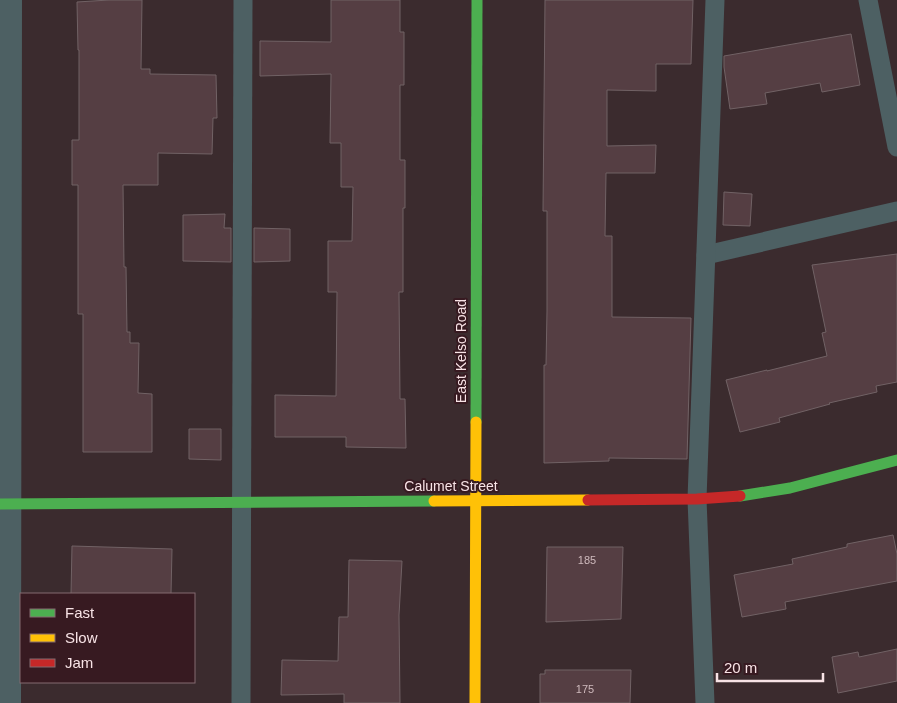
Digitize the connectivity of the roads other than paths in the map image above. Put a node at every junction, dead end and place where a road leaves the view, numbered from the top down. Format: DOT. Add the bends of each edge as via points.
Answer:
graph roads {
  1 [pos="8,0"];
  2 [pos="243,0"];
  3 [pos="477,0"];
  4 [pos="714,0"];
  5 [pos="868,0"];
  6 [pos="897,147"];
  7 [pos="897,211"];
  8 [pos="706,255"];
  9 [pos="897,460"];
  10 [pos="697,499"];
  11 [pos="475,501"];
  12 [pos="242,502"];
  13 [pos="4,504"];
  14 [pos="7,703"];
  15 [pos="241,703"];
  16 [pos="475,703"];
  17 [pos="704,703"];
  1 -- 13 [label="street"];
  2 -- 12 [label="lane"];
  3 -- 11 [label="street, East Kelso Road"];
  4 -- 8 [label="lane"];
  5 -- 6 [label="lane"];
  7 -- 8 [label="lane"];
  8 -- 10 [label="lane"];
  9 -- 10 [label="street, Calumet Street" via="790,488 744,496"];
  10 -- 11 [label="street, Calumet Street"];
  10 -- 17 [label="lane"];
  11 -- 12 [label="street, Calumet Street"];
  11 -- 16 [label="street, East Kelso Road"];
  12 -- 13 [label="street, Calumet Street"];
  12 -- 15 [label="lane"];
  13 -- 14 [label="street"];
}
